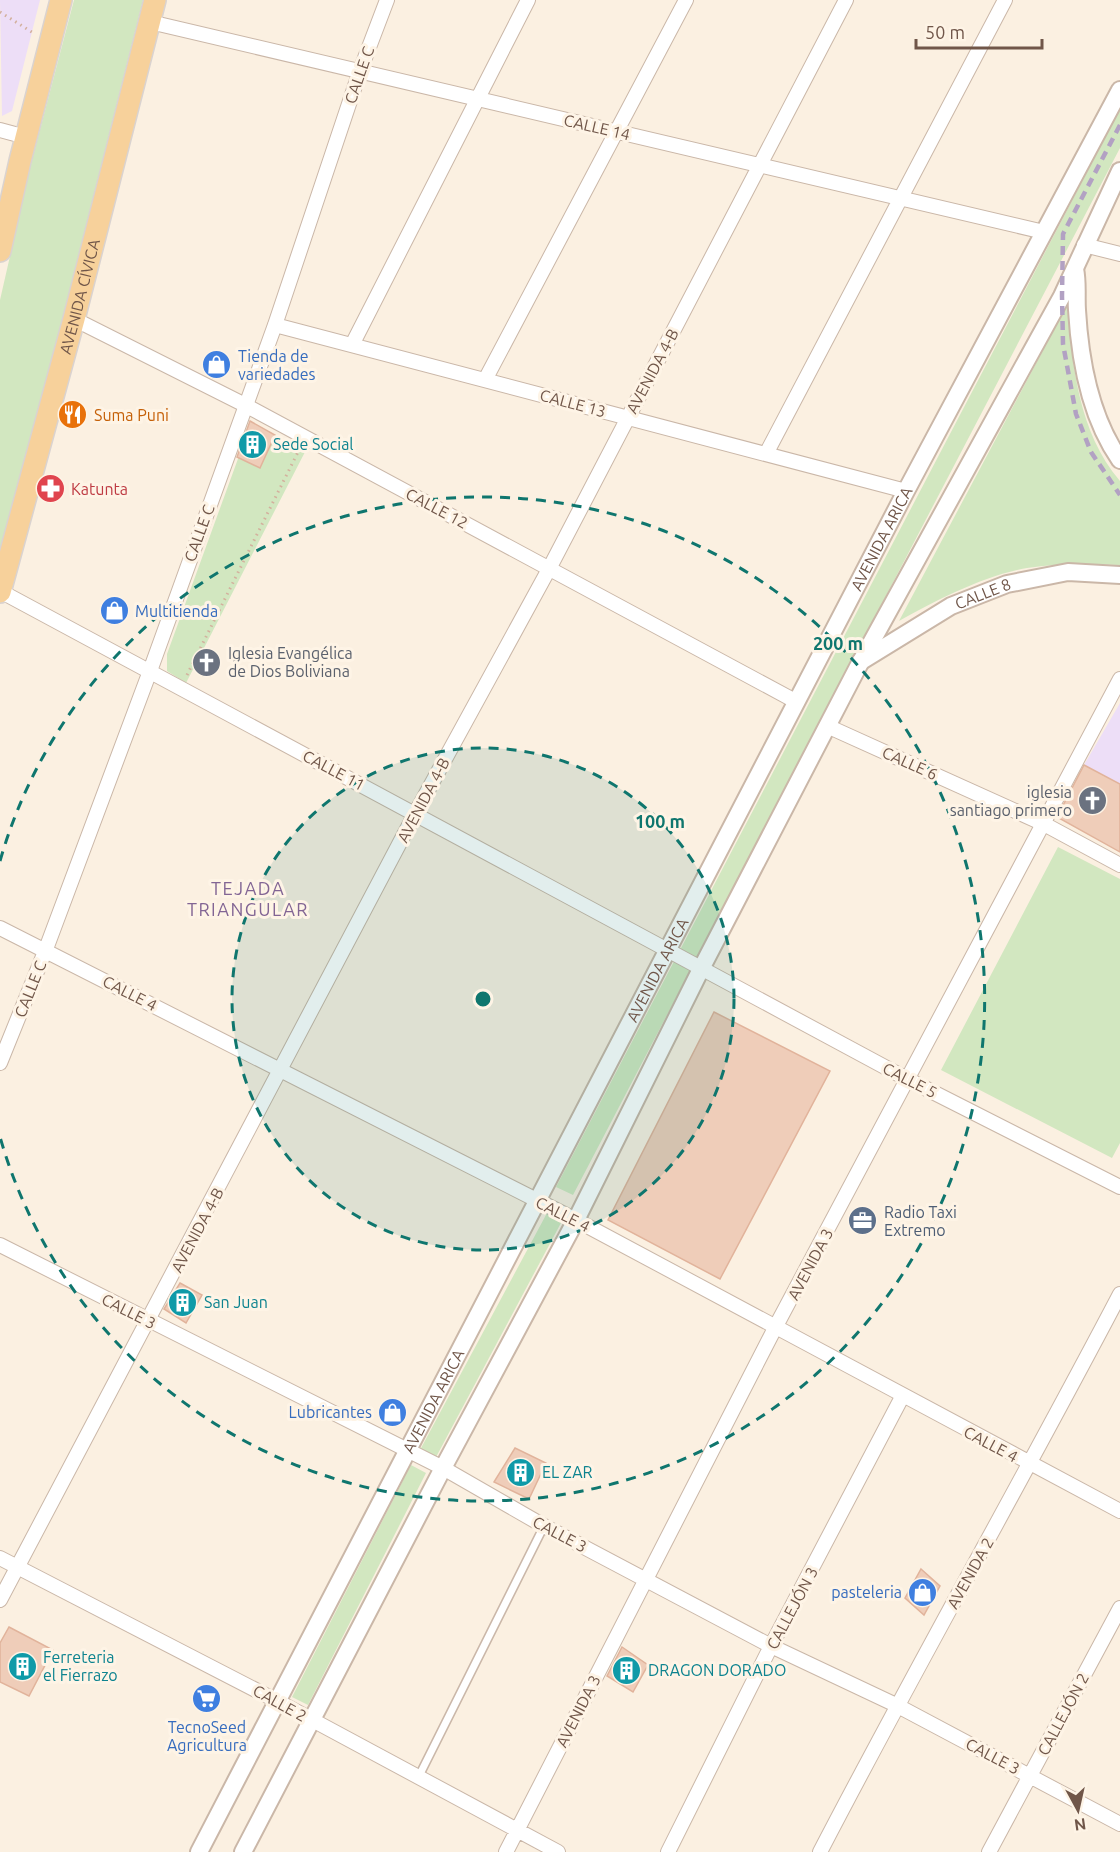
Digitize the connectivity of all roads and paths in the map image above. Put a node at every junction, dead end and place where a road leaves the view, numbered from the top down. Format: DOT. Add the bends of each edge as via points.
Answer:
graph roads {
  1 [pos="62,0"];
  2 [pos="155,0"];
  3 [pos="387,0"];
  4 [pos="528,0"];
  5 [pos="686,0"];
  6 [pos="846,0"];
  7 [pos="1005,0"];
  8 [pos="0,12"];
  9 [pos="150,22"];
  10 [pos="32,33"];
  11 [pos="360,71"];
  12 [pos="1120,90"];
  13 [pos="477,99"];
  14 [pos="0,130"];
  15 [pos="618,132"];
  16 [pos="26,136"];
  17 [pos="759,165"];
  18 [pos="1120,171"];
  19 [pos="900,198"];
  20 [pos="1044,232"];
  21 [pos="1084,245"];
  22 [pos="0,251"];
  23 [pos="1120,254"];
  24 [pos="1074,267"];
  25 [pos="74,319"];
  26 [pos="275,325"];
  27 [pos="352,345"];
  28 [pos="485,380"];
  29 [pos="245,405"];
  30 [pos="627,417"];
  31 [pos="306,438"];
  32 [pos="766,454"];
  33 [pos="1120,460"];
  34 [pos="906,491"];
  35 [pos="549,568"];
  36 [pos="1120,575"];
  37 [pos="0,591"];
  38 [pos="860,663"];
  39 [pos="150,671"];
  40 [pos="1120,680"];
  41 [pos="181,688"];
  42 [pos="797,702"];
  43 [pos="827,726"];
  44 [pos="415,814"];
  45 [pos="1044,824"];
  46 [pos="1120,865"];
  47 [pos="0,928"];
  48 [pos="46,949"];
  49 [pos="667,950"];
  50 [pos="701,969"];
  51 [pos="0,1063"];
  52 [pos="281,1071"];
  53 [pos="909,1080"];
  54 [pos="1120,1187"];
  55 [pos="539,1201"];
  56 [pos="576,1220"];
  57 [pos="0,1245"];
  58 [pos="1120,1294"];
  59 [pos="149,1321"];
  60 [pos="776,1326"];
  61 [pos="903,1397"];
  62 [pos="406,1450"];
  63 [pos="1030,1465"];
  64 [pos="443,1468"];
  65 [pos="1120,1511"];
  66 [pos="544,1526"];
  67 [pos="0,1558"];
  68 [pos="17,1567"];
  69 [pos="645,1579"];
  70 [pos="0,1600"];
  71 [pos="1120,1608"];
  72 [pos="771,1646"];
  73 [pos="279,1702"];
  74 [pos="896,1705"];
  75 [pos="311,1720"];
  76 [pos="1030,1776"];
  77 [pos="418,1778"];
  78 [pos="1120,1824"];
  79 [pos="518,1831"];
  80 [pos="199,1852"];
  81 [pos="243,1852"];
  82 [pos="506,1852"];
  83 [pos="558,1852"];
  84 [pos="668,1852"];
  85 [pos="820,1852"];
  86 [pos="989,1852"];
  1 -- 16 [label="main road"];
  2 -- 9 [label="main road, AVENIDA CÍVICA"];
  3 -- 11 [label="street, CALLE C"];
  4 -- 13 [label="street"];
  5 -- 15 [label="street"];
  6 -- 17 [label="street, AVENIDA 4-B"];
  7 -- 19 [label="street"];
  8 -- 10 [label="path"];
  9 -- 11 [label="street, CALLE 14"];
  9 -- 25 [label="main road, AVENIDA CÍVICA"];
  11 -- 13 [label="street, CALLE 14"];
  11 -- 26 [label="street, CALLE C"];
  12 -- 20 [label="street, AVENIDA ARICA"];
  13 -- 15 [label="street, CALLE 14"];
  13 -- 27 [label="street"];
  14 -- 16 [label="street"];
  15 -- 17 [label="street, CALLE 14"];
  15 -- 28 [label="street"];
  16 -- 22 [label="main road"];
  17 -- 19 [label="street, CALLE 14"];
  17 -- 30 [label="street, AVENIDA 4-B"];
  18 -- 21 [label="street"];
  19 -- 20 [label="street, CALLE 14"];
  19 -- 32 [label="street"];
  20 -- 34 [label="street, AVENIDA ARICA"];
  21 -- 23 [label="street"];
  21 -- 24 [label="street"];
  24 -- 33 [label="street" via="1083,364 1090,395 1108,443"];
  24 -- 38 [label="street" via="1062,296"];
  25 -- 29 [label="street, CALLE 12"];
  25 -- 37 [label="main road, AVENIDA CÍVICA"];
  26 -- 27 [label="street, CALLE 13"];
  26 -- 29 [label="street, CALLE C"];
  27 -- 28 [label="street, CALLE 13"];
  28 -- 30 [label="street, CALLE 13"];
  29 -- 31 [label="street, CALLE 12"];
  29 -- 39 [label="street, CALLE C"];
  30 -- 32 [label="street, CALLE 13"];
  30 -- 35 [label="street, AVENIDA 4-B"];
  31 -- 35 [label="street, CALLE 12"];
  31 -- 41 [label="path"];
  32 -- 34 [label="street, CALLE 13"];
  34 -- 42 [label="street, AVENIDA ARICA"];
  35 -- 42 [label="street, CALLE 12"];
  35 -- 44 [label="street, AVENIDA 4-B"];
  36 -- 38 [label="street, CALLE 8" via="1068,572 1007,584 951,606"];
  37 -- 39 [label="street, CALLE 11"];
  38 -- 43 [label="street"];
  39 -- 41 [label="street, CALLE 11"];
  39 -- 48 [label="street, CALLE C"];
  40 -- 45 [label="street, AVENIDA 3"];
  41 -- 44 [label="street, CALLE 11"];
  42 -- 49 [label="street, AVENIDA ARICA"];
  43 -- 45 [label="street, CALLE 6"];
  43 -- 50 [label="street"];
  44 -- 49 [label="street, CALLE 11"];
  44 -- 52 [label="street, AVENIDA 4-B"];
  45 -- 46 [label="street, CALLE 6"];
  45 -- 53 [label="street, AVENIDA 3"];
  47 -- 48 [label="street, CALLE 4"];
  48 -- 51 [label="street, CALLE C"];
  48 -- 52 [label="street, CALLE 4"];
  49 -- 50 [label="street, CALLE 5"];
  49 -- 55 [label="street, AVENIDA ARICA"];
  50 -- 53 [label="street, CALLE 5"];
  50 -- 56 [label="street"];
  52 -- 55 [label="street, CALLE 4"];
  52 -- 59 [label="street, AVENIDA 4-B"];
  53 -- 54 [label="street, CALLE 5"];
  53 -- 60 [label="street, AVENIDA 3"];
  55 -- 56 [label="street, CALLE 4"];
  55 -- 62 [label="street, AVENIDA ARICA"];
  56 -- 60 [label="street, CALLE 4"];
  56 -- 64 [label="street"];
  57 -- 59 [label="street, CALLE 3"];
  58 -- 63 [label="street, AVENIDA 2"];
  59 -- 62 [label="street, CALLE 3"];
  59 -- 68 [label="street, AVENIDA 4-B"];
  60 -- 61 [label="street, CALLE 4"];
  60 -- 69 [label="street, AVENIDA 3"];
  61 -- 63 [label="street, CALLE 4"];
  61 -- 72 [label="street, CALLEJÓN 3"];
  62 -- 64 [label="street, CALLE 3"];
  62 -- 73 [label="street, AVENIDA ARICA"];
  63 -- 65 [label="street, CALLE 4"];
  63 -- 74 [label="street, AVENIDA 2"];
  64 -- 66 [label="street, CALLE 3"];
  64 -- 75 [label="street"];
  66 -- 69 [label="street, CALLE 3"];
  66 -- 77 [label="lane"];
  67 -- 68 [label="street, CALLE 2"];
  68 -- 70 [label="street, AVENIDA 4-B"];
  68 -- 73 [label="street, CALLE 2"];
  69 -- 72 [label="street, CALLE 3"];
  69 -- 79 [label="street, AVENIDA 3"];
  71 -- 76 [label="street, CALLEJÓN 2"];
  72 -- 74 [label="street, CALLE 3"];
  72 -- 84 [label="street, CALLEJÓN 3"];
  73 -- 75 [label="street, CALLE 2"];
  73 -- 80 [label="street, AVENIDA ARICA"];
  74 -- 76 [label="street, CALLE 3"];
  74 -- 85 [label="street, AVENIDA 2"];
  75 -- 77 [label="street, CALLE 2"];
  75 -- 81 [label="street"];
  76 -- 78 [label="street, CALLE 3"];
  76 -- 86 [label="street, CALLEJÓN 2"];
  77 -- 79 [label="street, CALLE 2"];
  79 -- 82 [label="street, AVENIDA 3"];
  79 -- 83 [label="street, CALLE 2"];
}
